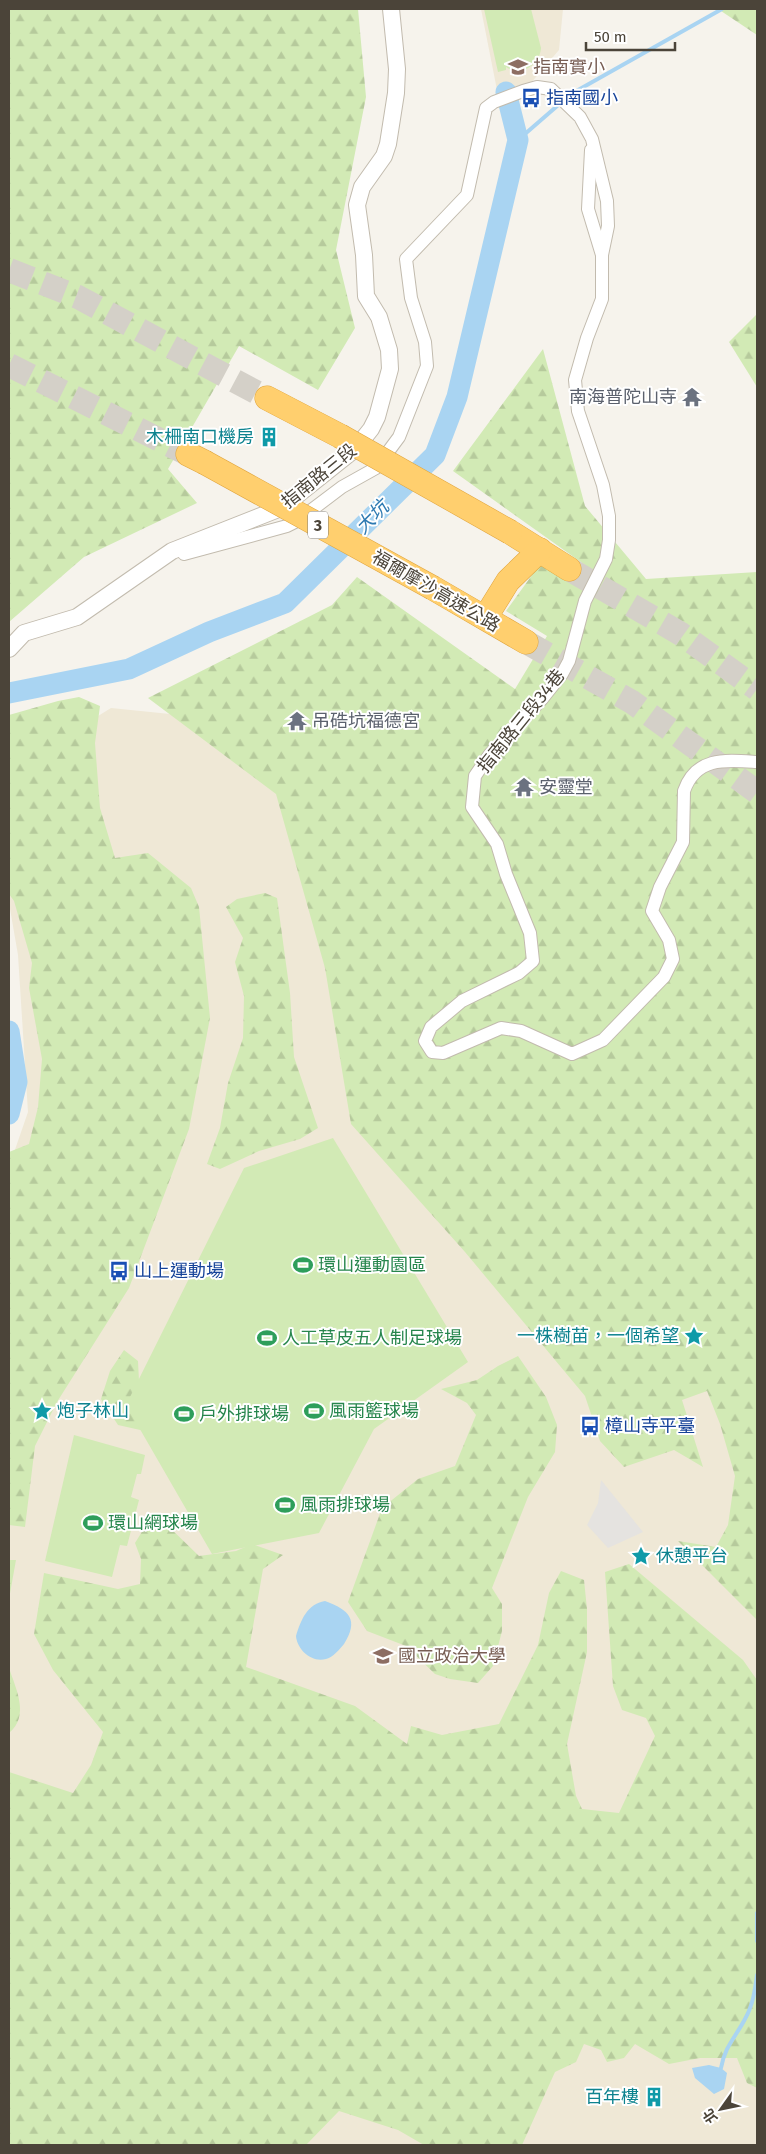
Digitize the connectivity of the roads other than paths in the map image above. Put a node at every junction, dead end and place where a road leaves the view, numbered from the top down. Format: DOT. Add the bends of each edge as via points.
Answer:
graph roads {
  1 [pos="391,9"];
  2 [pos="592,139"];
  3 [pos="602,255"];
  4 [pos="267,398"];
  5 [pos="196,458"];
  6 [pos="540,550"];
  7 [pos="152,564"];
  8 [pos="569,569"];
  9 [pos="485,618"];
  10 [pos="526,642"];
  11 [pos="9,649"];
  12 [pos="757,762"];
  1 -- 7 [label="street, 指南路三段" via="397,68 388,144 384,156 362,187 357,205 366,296 379,317 389,350 390,369 377,418 355,449 281,508 195,540"];
  2 -- 3 [label="street, 指南路三段34巷" via="588,209"];
  2 -- 3 [label="street, 指南路三段34巷" via="607,201 608,226"];
  2 -- 7 [label="street, 指南路三段34巷" via="580,117 551,89 537,87 523,91 486,108 468,195 406,259 411,298 425,342 427,366 399,437 376,468 342,486 297,522"];
  3 -- 12 [label="street, 指南路三段34巷" via="602,299 575,380 578,410 603,485 609,540 606,559 585,601 569,661 562,674 475,776 472,807 497,844 530,933 533,961 518,973 462,1001 431,1027 425,1041 432,1052 443,1053 501,1028 520,1031 572,1054 603,1040 664,977 673,959 669,940 652,912 660,887 683,842 684,790 687,783 708,763"];
  4 -- 6 [label="highway, bridge"];
  5 -- 9 [label="highway, 福爾摩沙高速公路 / 3, bridge"];
  6 -- 8 [label="highway"];
  6 -- 9 [label="highway" via="508,581"];
  7 -- 11 [label="street, 指南路三段" via="77,617 24,633"];
  9 -- 10 [label="highway, 福爾摩沙高速公路 / 3"];
}
